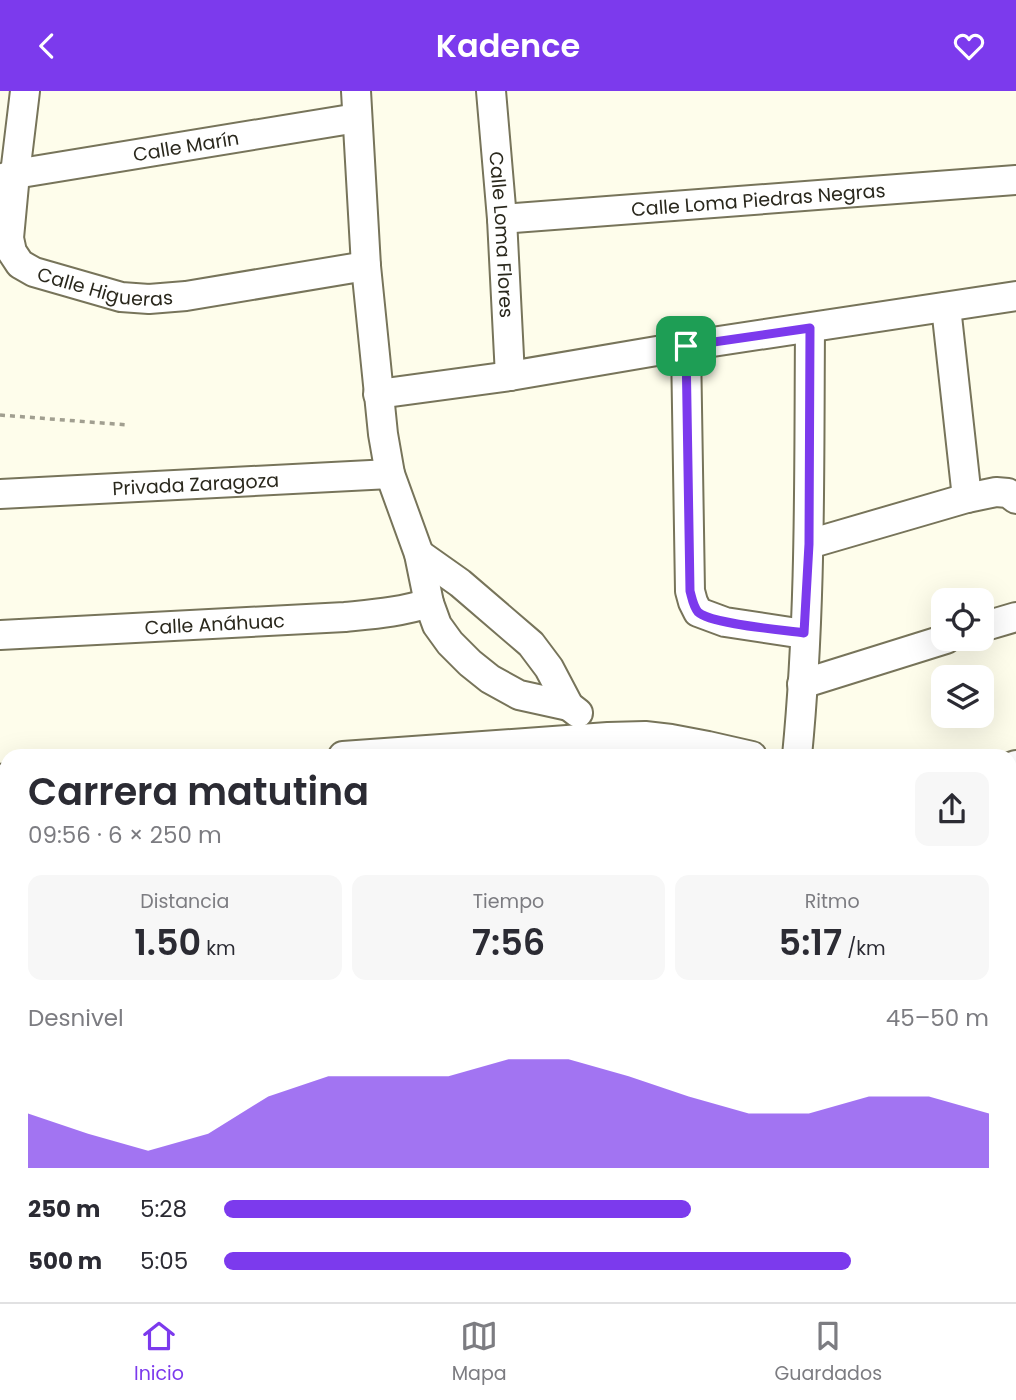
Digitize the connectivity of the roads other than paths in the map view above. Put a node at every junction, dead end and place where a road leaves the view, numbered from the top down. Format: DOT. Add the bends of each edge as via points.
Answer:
graph roads {
  1 [pos="25,91"];
  2 [pos="491,91"];
  3 [pos="357,104"];
  4 [pos="7,177"];
  5 [pos="1016,180"];
  6 [pos="502,219"];
  7 [pos="366,266"];
  8 [pos="1016,296"];
  9 [pos="946,307"];
  10 [pos="810,328"];
  11 [pos="686,346"];
  12 [pos="510,376"];
  13 [pos="378,394"];
  14 [pos="390,474"];
  15 [pos="0,494"];
  16 [pos="967,498"];
  17 [pos="1016,499"];
  18 [pos="809,544"];
  19 [pos="419,554"];
  20 [pos="429,603"];
  21 [pos="1016,617"];
  22 [pos="994,623"];
  23 [pos="804,633"];
  24 [pos="0,635"];
  25 [pos="931,644"];
  26 [pos="802,684"];
  27 [pos="569,706"];
  28 [pos="608,737"];
  29 [pos="441,749"];
  30 [pos="698,749"];
  31 [pos="797,749"];
  1 -- 4 [label="street, Calle Higueras"];
  2 -- 6 [label="street, Calle Loma Flores"];
  3 -- 4 [label="street, Calle Marín"];
  3 -- 7 [label="street"];
  4 -- 7 [label="street, Calle Higueras" via="9,238 20,264 121,297 186,296"];
  5 -- 6 [label="street, Calle Loma Piedras Negras"];
  6 -- 12 [label="street, Calle Loma Flores"];
  7 -- 13 [label="street"];
  8 -- 9 [label="street"];
  9 -- 10 [label="street"];
  9 -- 16 [label="street"];
  10 -- 11 [label="street"];
  10 -- 18 [label="street"];
  11 -- 12 [label="street"];
  11 -- 23 [label="street" via="693,602 698,612 725,622"];
  12 -- 13 [label="street"];
  13 -- 14 [label="street"];
  14 -- 15 [label="street, Privada Zaragoza"];
  14 -- 19 [label="street"];
  16 -- 17 [label="street" via="996,492"];
  16 -- 18 [label="street"];
  18 -- 23 [label="street"];
  19 -- 20 [label="street"];
  19 -- 27 [label="street" via="531,644"];
  20 -- 24 [label="street, Calle Anáhuac" via="391,613 345,617"];
  20 -- 27 [label="street" via="450,643 490,679 519,695"];
  21 -- 22 [label="street"];
  23 -- 26 [label="street"];
  25 -- 26 [label="street"];
  26 -- 31 [label="street"];
  27 -- 28 [label="street"];
  28 -- 29 [label="street"];
  28 -- 30 [label="street" via="645,736"];
}
